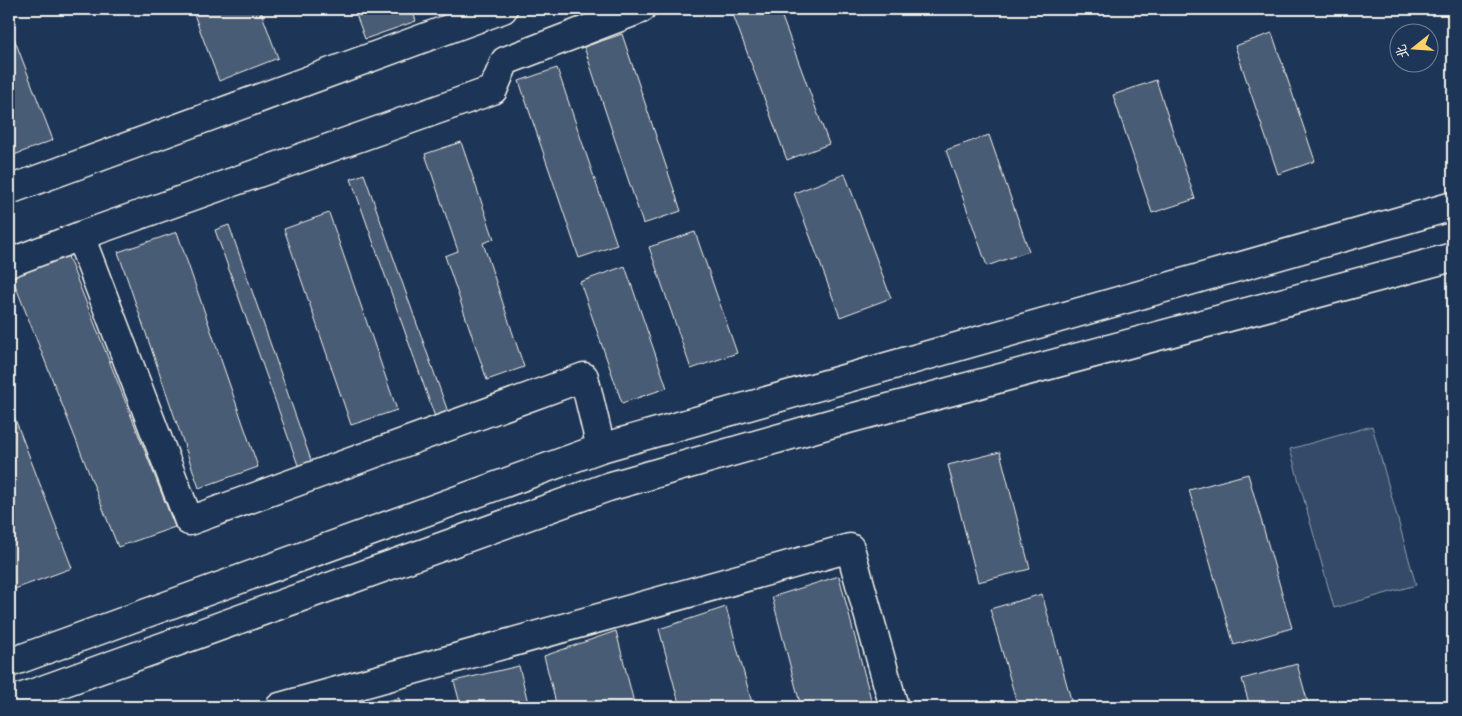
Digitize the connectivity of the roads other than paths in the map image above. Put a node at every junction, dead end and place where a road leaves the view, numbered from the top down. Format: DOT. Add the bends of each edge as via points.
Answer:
graph roads {
  1 [pos="504,9"];
  2 [pos="641,9"];
  3 [pos="9,190"];
  4 [pos="1453,206"];
  5 [pos="80,236"];
  6 [pos="1453,257"];
  7 [pos="9,263"];
  8 [pos="601,448"];
  9 [pos="9,663"];
  10 [pos="9,702"];
  11 [pos="280,707"];
  12 [pos="894,707"];
  1 -- 3 [label="street"];
  2 -- 5 [label="street" via="505,61 493,90"];
  4 -- 8 [label="street"];
  5 -- 7 [label="street"];
  5 -- 8 [label="street" via="189,521 584,377"];
  6 -- 10 [label="street" via="833,423 608,487"];
  8 -- 9 [label="street"];
  11 -- 12 [label="street" via="850,548"];
}
